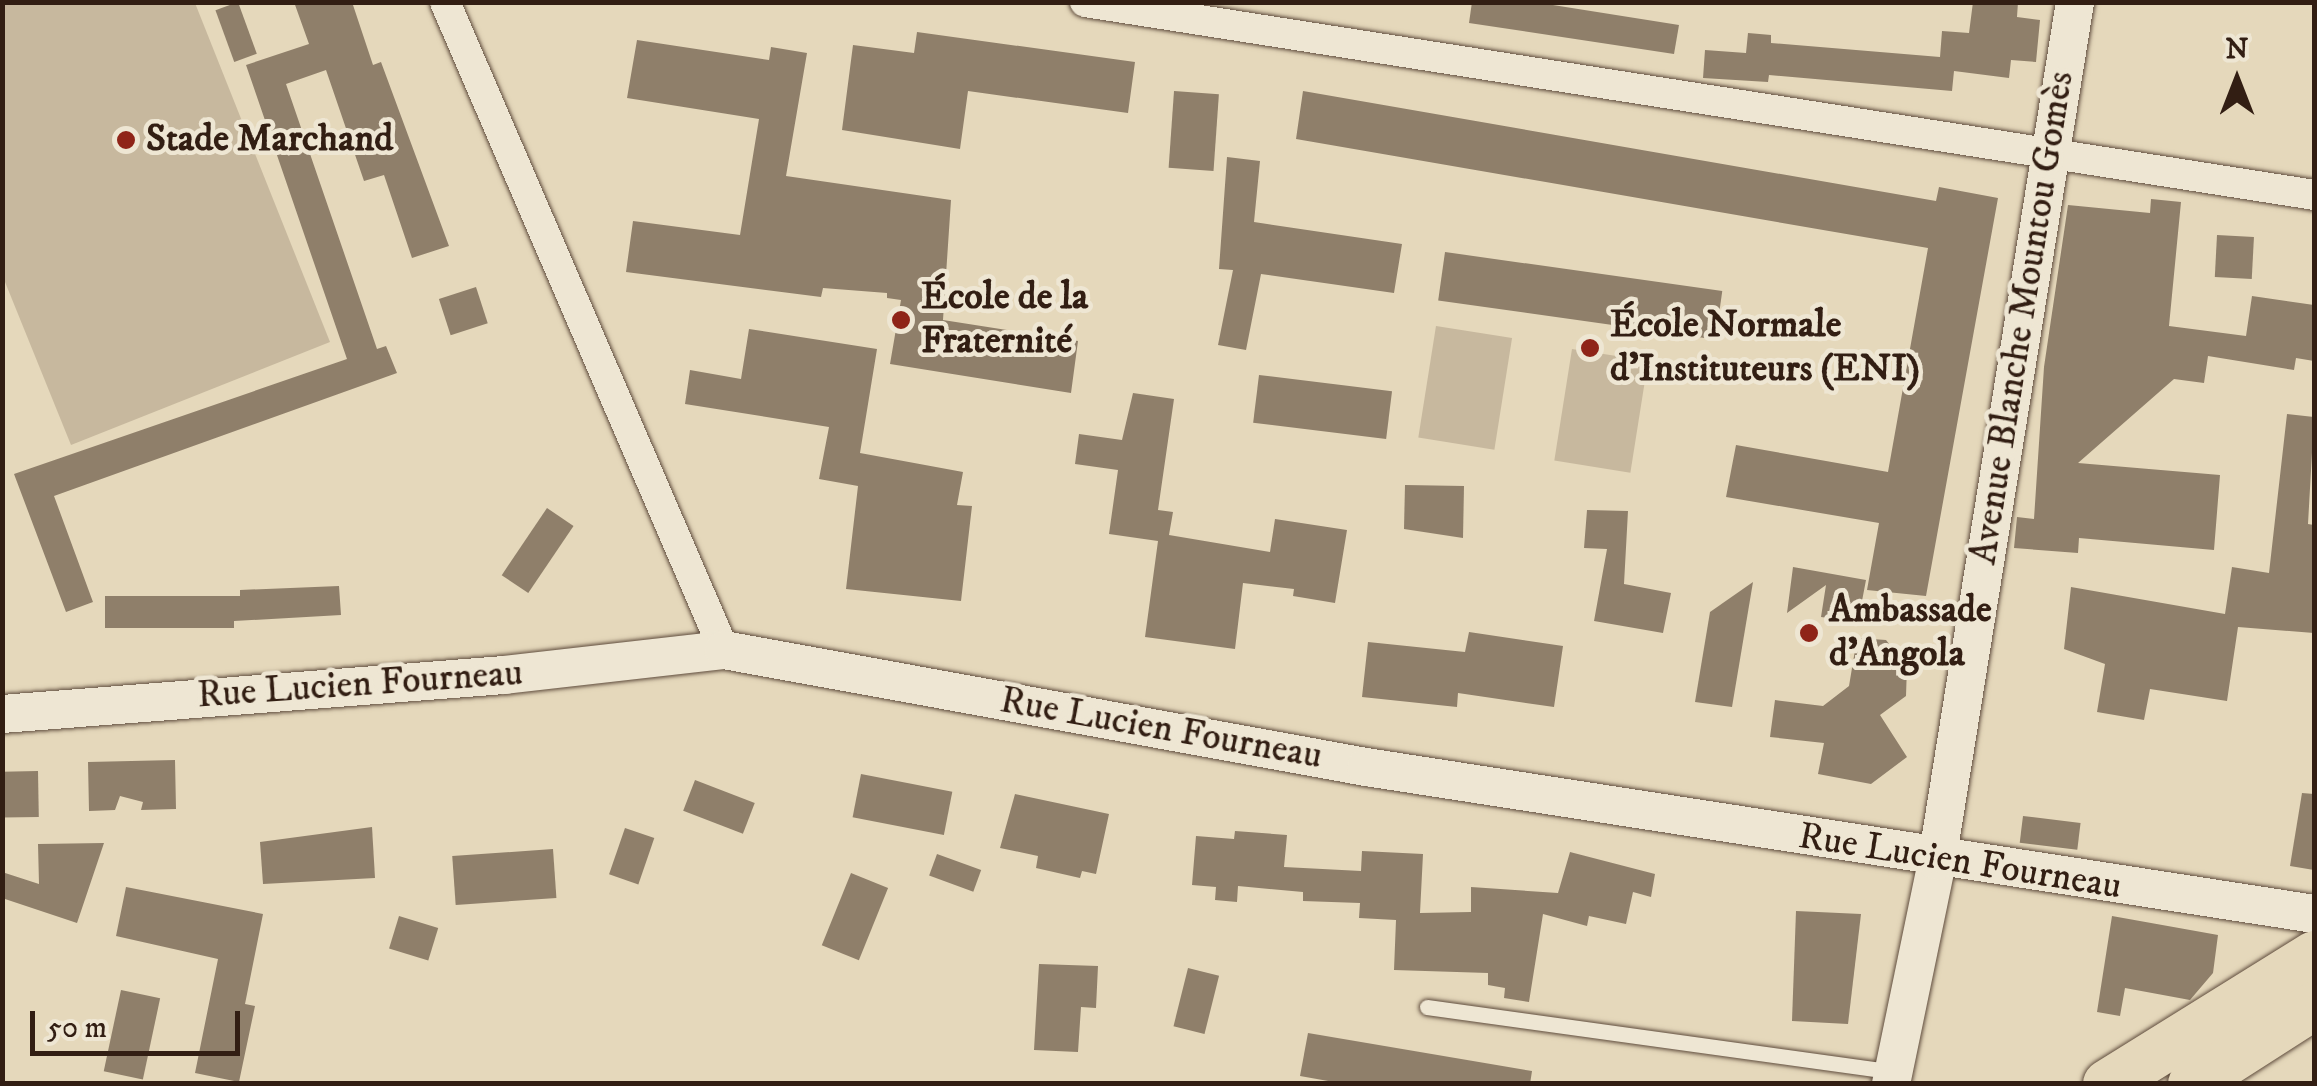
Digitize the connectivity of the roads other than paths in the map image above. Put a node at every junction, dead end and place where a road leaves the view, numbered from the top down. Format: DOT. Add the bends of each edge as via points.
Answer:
graph roads {
  1 [pos="445,2"];
  2 [pos="1085,2"];
  3 [pos="2075,2"];
  4 [pos="1125,6"];
  5 [pos="2049,157"];
  6 [pos="2314,195"];
  7 [pos="724,650"];
  8 [pos="2,714"];
  9 [pos="1938,861"];
  10 [pos="2314,914"];
  11 [pos="2314,955"];
  12 [pos="2314,1006"];
  13 [pos="1427,1008"];
  14 [pos="1901,1072"];
  15 [pos="2107,1084"];
  16 [pos="2192,1084"];
  1 -- 7 [label="street"];
  2 -- 4 [label="street"];
  3 -- 5 [label="street, Avenue Blanche Mountou Gomès"];
  4 -- 5 [label="street"];
  5 -- 6 [label="street"];
  5 -- 9 [label="street, Avenue Blanche Mountou Gomès"];
  7 -- 8 [label="street, Rue Lucien Fourneau" via="504,675"];
  7 -- 9 [label="street, Rue Lucien Fourneau" via="1366,767"];
  9 -- 10 [label="street, Rue Lucien Fourneau"];
  9 -- 14 [label="street, Avenue Blanche Mountou Gomès"];
  11 -- 15 [label="main road"];
  12 -- 16 [label="main road"];
  13 -- 14 [label="lane"];
}
